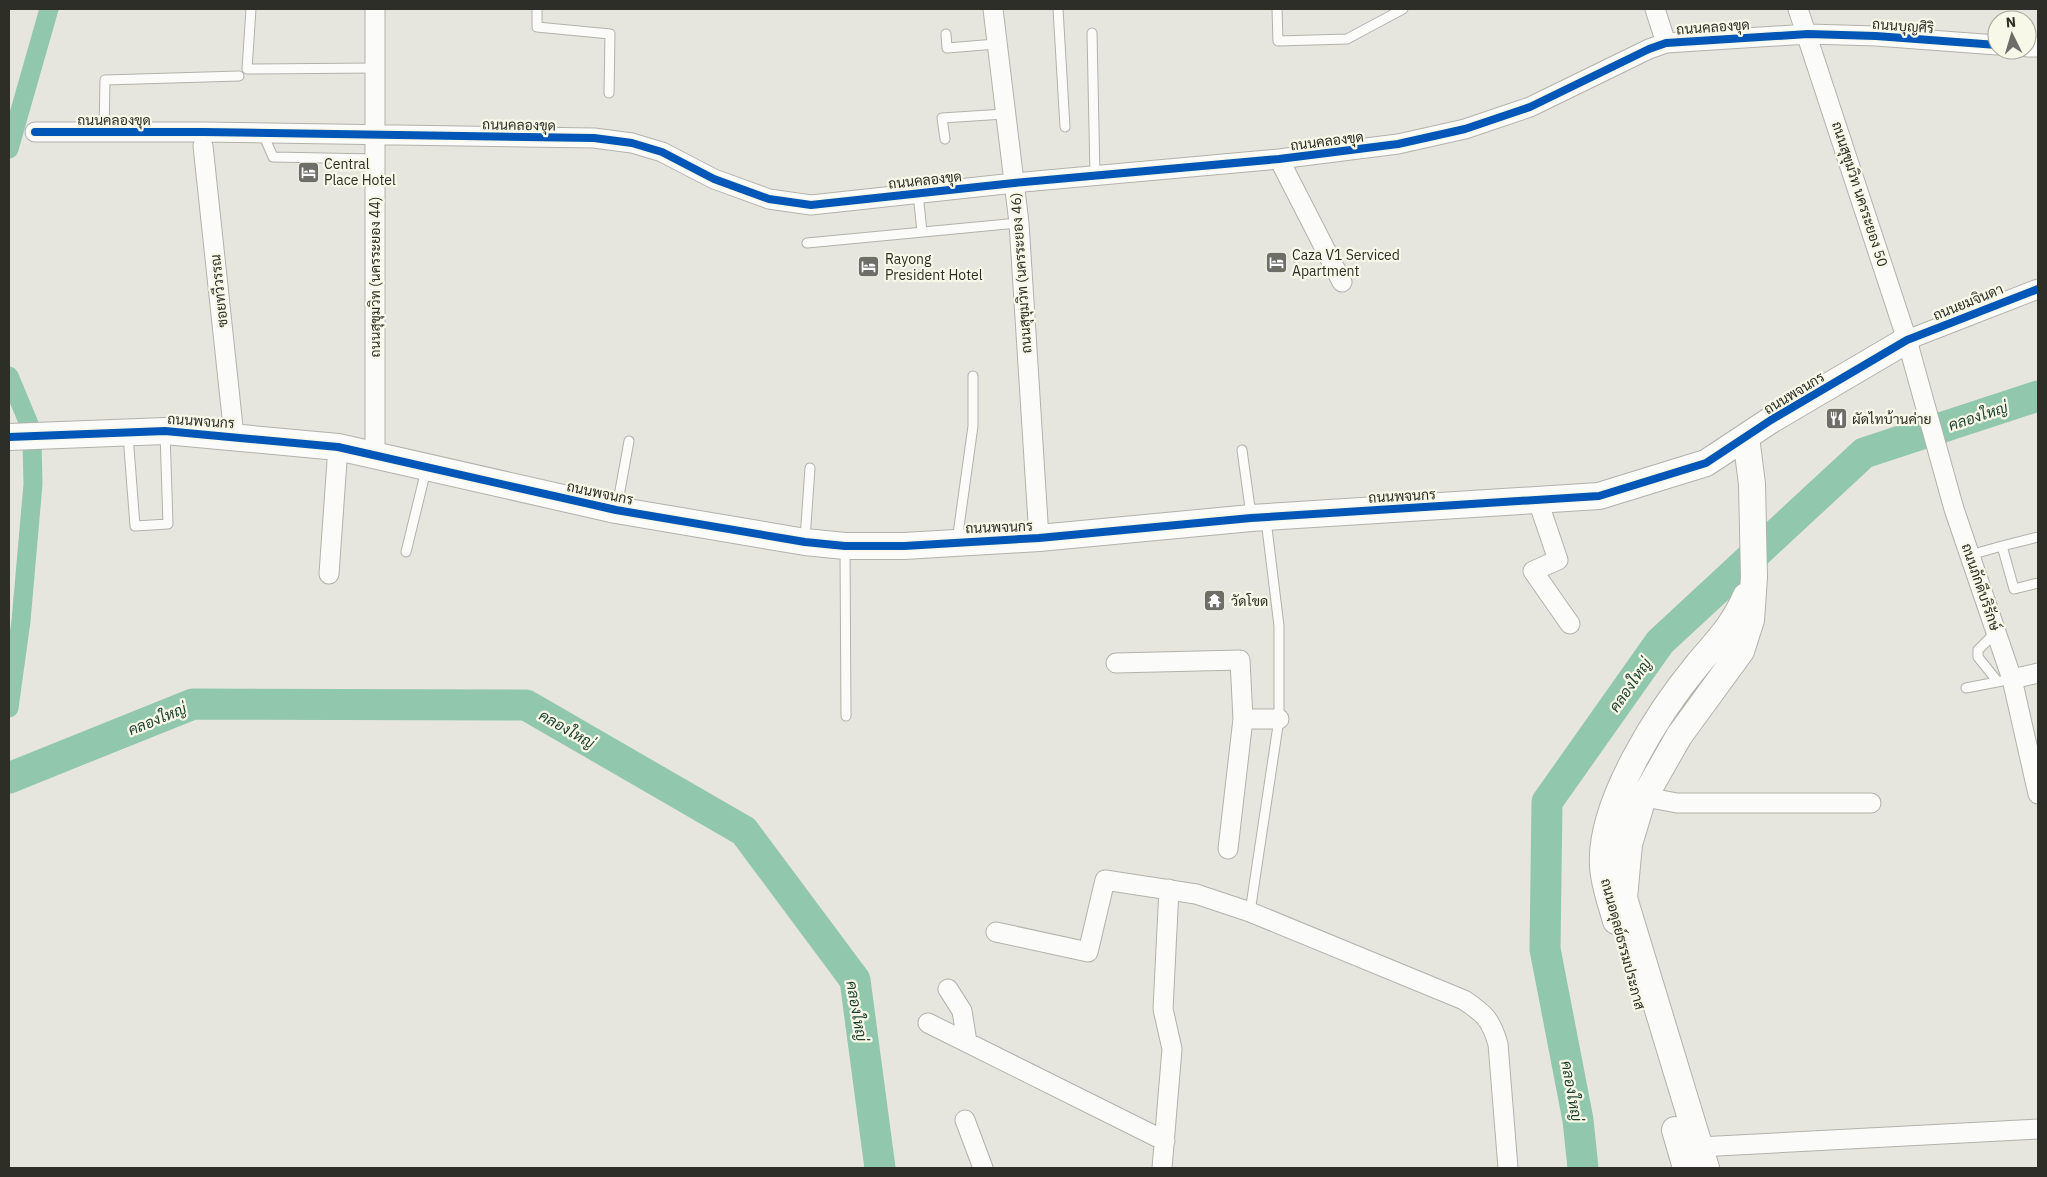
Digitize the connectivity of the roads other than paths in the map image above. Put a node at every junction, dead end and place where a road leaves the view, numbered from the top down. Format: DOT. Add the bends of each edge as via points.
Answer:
graph roads {
  1 [pos="251,9"];
  2 [pos="375,9"];
  3 [pos="537,9"];
  4 [pos="993,9"];
  5 [pos="1058,9"];
  6 [pos="1277,9"];
  7 [pos="1403,9"];
  8 [pos="1656,9"];
  9 [pos="1798,9"];
  10 [pos="1092,33"];
  11 [pos="946,34"];
  12 [pos="1808,34"];
  13 [pos="1666,43"];
  14 [pos="996,44"];
  15 [pos="1987,44"];
  16 [pos="375,68"];
  17 [pos="239,76"];
  18 [pos="609,93"];
  19 [pos="1004,114"];
  20 [pos="1064,127"];
  21 [pos="34,132"];
  22 [pos="104,133"];
  23 [pos="263,134"];
  24 [pos="375,136"];
  25 [pos="944,140"];
  26 [pos="203,146"];
  27 [pos="375,159"];
  28 [pos="1279,159"];
  29 [pos="1095,177"];
  30 [pos="1014,183"];
  31 [pos="918,193"];
  32 [pos="1019,222"];
  33 [pos="922,232"];
  34 [pos="808,243"];
  35 [pos="1342,282"];
  36 [pos="2038,289"];
  37 [pos="1908,340"];
  38 [pos="973,376"];
  39 [pos="1918,381"];
  40 [pos="165,431"];
  41 [pos="128,432"];
  42 [pos="234,436"];
  43 [pos="9,437"];
  44 [pos="1746,437"];
  45 [pos="629,441"];
  46 [pos="338,447"];
  47 [pos="1242,450"];
  48 [pos="375,456"];
  49 [pos="427,467"];
  50 [pos="810,468"];
  51 [pos="1538,500"];
  52 [pos="616,510"];
  53 [pos="1258,517"];
  54 [pos="2038,537"];
  55 [pos="1039,538"];
  56 [pos="957,541"];
  57 [pos="805,542"];
  58 [pos="845,546"];
  59 [pos="2002,546"];
  60 [pos="406,552"];
  61 [pos="1970,555"];
  62 [pos="329,574"];
  63 [pos="1754,577"];
  64 [pos="2038,583"];
  65 [pos="1570,624"];
  66 [pos="1996,632"];
  67 [pos="1116,663"];
  68 [pos="2038,673"];
  69 [pos="2005,681"];
  70 [pos="1966,688"];
  71 [pos="1679,691"];
  72 [pos="1699,708"];
  73 [pos="846,716"];
  74 [pos="1243,719"];
  75 [pos="1279,719"];
  76 [pos="2038,794"];
  77 [pos="1645,796"];
  78 [pos="1871,803"];
  79 [pos="1228,849"];
  80 [pos="1169,889"];
  81 [pos="1250,912"];
  82 [pos="996,932"];
  83 [pos="948,989"];
  84 [pos="928,1023"];
  85 [pos="967,1042"];
  86 [pos="965,1120"];
  87 [pos="2038,1129"];
  88 [pos="1165,1141"];
  89 [pos="1697,1161"];
  90 [pos="983,1168"];
  91 [pos="1162,1168"];
  92 [pos="1508,1168"];
  1 -- 16 [label="lane" via="247,69"];
  2 -- 16 [label="street, ถนนสุขุมวิท (นครระยอง 44)"];
  3 -- 18 [label="lane" via="537,27 610,34"];
  4 -- 14 [label="street, ถนนสุขุมวิท (นครระยอง 46)"];
  5 -- 20 [label="lane"];
  6 -- 7 [label="lane" via="1278,41 1347,39"];
  8 -- 13 [label="street"];
  9 -- 12 [label="street, ถนนสุขุมวิท นครระยอง 50"];
  10 -- 29 [label="lane"];
  11 -- 14 [label="lane" via="947,48"];
  12 -- 13 [label="street, ถนนคลองขุด"];
  12 -- 15 [label="street, ถนนบุญศิริ"];
  12 -- 37 [label="street, ถนนสุขุมวิท นครระยอง 50"];
  13 -- 28 [label="street, ถนนคลองขุด" via="1530,107 1465,129 1398,144"];
  14 -- 19 [label="street, ถนนสุขุมวิท (นครระยอง 46)"];
  16 -- 24 [label="street, ถนนสุขุมวิท (นครระยอง 44)"];
  17 -- 22 [label="lane" via="105,80"];
  19 -- 25 [label="lane" via="942,118"];
  19 -- 30 [label="street, ถนนสุขุมวิท (นครระยอง 46)"];
  21 -- 22 [label="street, ถนนคลองขุด"];
  22 -- 23 [label="street, ถนนคลองขุด"];
  23 -- 24 [label="street, ถนนคลองขุด"];
  23 -- 27 [label="lane" via="273,157"];
  24 -- 27 [label="street, ถนนสุขุมวิท (นครระยอง 44)"];
  24 -- 31 [label="street, ถนนคลองขุด" via="594,138 632,143 662,152 714,179 789,203 811,205"];
  26 -- 42 [label="street, ซอยทวีวรรณ"];
  27 -- 48 [label="street, ถนนสุขุมวิท (นครระยอง 44)"];
  28 -- 29 [label="street, ถนนคลองขุด"];
  28 -- 35 [label="street"];
  29 -- 30 [label="street, ถนนคลองขุด"];
  30 -- 31 [label="street, ถนนคลองขุด"];
  30 -- 32 [label="street, ถนนสุขุมวิท (นครระยอง 46)"];
  31 -- 33 [label="lane"];
  32 -- 33 [label="lane"];
  32 -- 55 [label="street, ถนนสุขุมวิท (นครระยอง 46)"];
  33 -- 34 [label="lane"];
  36 -- 37 [label="street, ถนนยมจินดา"];
  37 -- 39 [label="street, ถนนสุขุมวิท นครระยอง 50"];
  37 -- 44 [label="street, ถนนพจนกร"];
  38 -- 56 [label="lane" via="973,426"];
  39 -- 61 [label="street, ถนนภักดีบริรักษ์"];
  40 -- 41 [label="street, ถนนพจนกร"];
  40 -- 41 [label="lane" via="168,524 135,526"];
  40 -- 42 [label="street, ถนนพจนกร"];
  41 -- 43 [label="street, ถนนพจนกร"];
  42 -- 46 [label="street, ถนนพจนกร"];
  44 -- 51 [label="street, ถนนพจนกร" via="1706,463 1599,496"];
  44 -- 63 [label="street, ถนนอดุลย์ธรรมประภาส" via="1752,484"];
  45 -- 52 [label="lane"];
  46 -- 48 [label="street, ถนนพจนกร"];
  46 -- 62 [label="street"];
  47 -- 53 [label="lane"];
  48 -- 49 [label="street, ถนนพจนกร"];
  49 -- 52 [label="street, ถนนพจนกร"];
  49 -- 60 [label="lane"];
  50 -- 57 [label="lane"];
  51 -- 53 [label="street, ถนนพจนกร"];
  51 -- 65 [label="street" via="1558,560 1533,571"];
  52 -- 57 [label="street, ถนนพจนกร"];
  53 -- 55 [label="street, ถนนพจนกร"];
  53 -- 75 [label="lane" via="1279,626"];
  54 -- 59 [label="lane"];
  55 -- 56 [label="street, ถนนพจนกร"];
  56 -- 58 [label="street, ถนนพจนกร" via="904,546"];
  57 -- 58 [label="street, ถนนพจนกร"];
  58 -- 73 [label="lane"];
  59 -- 61 [label="lane"];
  59 -- 64 [label="lane" via="2014,590"];
  61 -- 66 [label="street, ถนนภักดีบริรักษ์"];
  63 -- 71 [label="street, ถนนอดุลย์ธรรมประภาส" via="1738,614"];
  63 -- 72 [label="street, ถนนอดุลย์ธรรมประภาส" via="1751,620 1741,651"];
  66 -- 69 [label="street, ถนนภักดีบริรักษ์"];
  66 -- 69 [label="lane" via="1978,650 1978,657"];
  67 -- 74 [label="street" via="1240,660"];
  68 -- 69 [label="street"];
  69 -- 70 [label="lane"];
  69 -- 76 [label="street, ถนนภักดีบริรักษ์"];
  71 -- 72 [label="street"];
  71 -- 89 [label="street, ถนนอดุลย์ธรรมประภาส" via="1666,707 1621,788 1605,829 1603,866 1606,886"];
  72 -- 77 [label="street, ถนนอดุลย์ธรรมประภาส"];
  74 -- 75 [label="street"];
  74 -- 79 [label="street"];
  75 -- 81 [label="lane"];
  77 -- 78 [label="street" via="1677,803"];
  77 -- 89 [label="street, ถนนอดุลย์ธรรมประภาส" via="1629,844 1624,898"];
  80 -- 81 [label="street" via="1196,894"];
  80 -- 82 [label="street" via="1105,880 1088,952"];
  80 -- 88 [label="street" via="1163,1009 1172,1049"];
  81 -- 92 [label="street" via="1464,1000 1484,1014 1493,1026 1498,1044"];
  83 -- 85 [label="street" via="962,1011"];
  84 -- 85 [label="street"];
  85 -- 88 [label="street"];
  86 -- 90 [label="street"];
  87 -- 89 [label="street"];
  88 -- 91 [label="street"];
}
